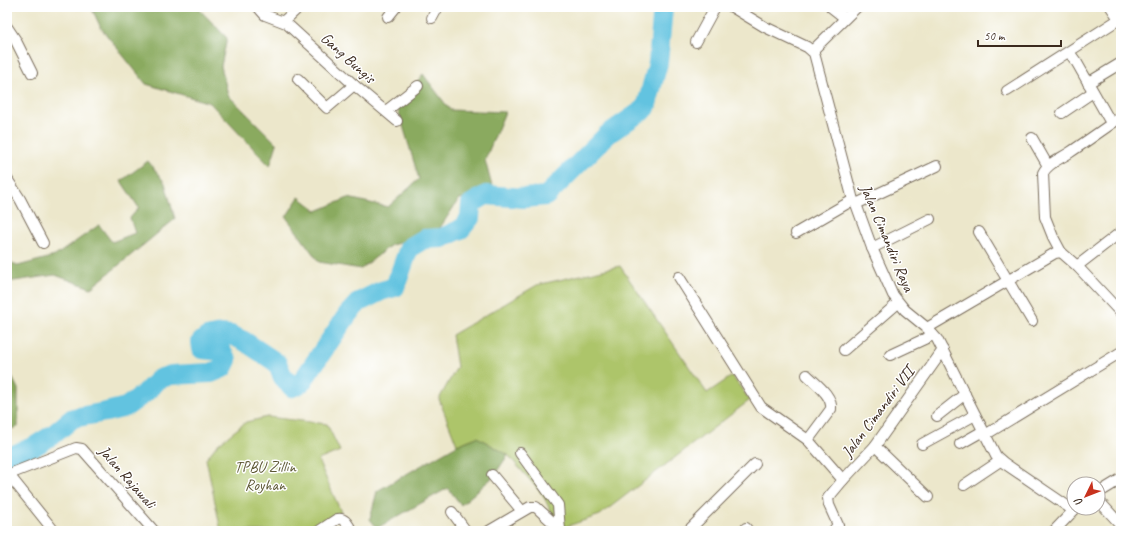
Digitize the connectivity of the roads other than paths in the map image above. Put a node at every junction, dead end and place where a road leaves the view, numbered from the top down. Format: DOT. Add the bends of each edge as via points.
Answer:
graph roads {
  1 [pos="258,7"];
  2 [pos="300,7"];
  3 [pos="396,7"];
  4 [pos="438,7"];
  5 [pos="715,7"];
  6 [pos="732,7"];
  7 [pos="831,7"];
  8 [pos="857,7"];
  9 [pos="1111,7"];
  10 [pos="388,17"];
  11 [pos="432,18"];
  12 [pos="845,18"];
  13 [pos="1120,19"];
  14 [pos="284,21"];
  15 [pos="7,27"];
  16 [pos="696,42"];
  17 [pos="812,51"];
  18 [pos="1069,52"];
  19 [pos="1121,63"];
  20 [pos="32,73"];
  21 [pos="298,79"];
  22 [pos="1088,83"];
  23 [pos="354,85"];
  24 [pos="418,86"];
  25 [pos="1007,91"];
  26 [pos="1093,92"];
  27 [pos="386,111"];
  28 [pos="1062,113"];
  29 [pos="1121,117"];
  30 [pos="396,121"];
  31 [pos="1112,123"];
  32 [pos="1032,138"];
  33 [pos="937,166"];
  34 [pos="1048,166"];
  35 [pos="7,179"];
  36 [pos="854,202"];
  37 [pos="930,219"];
  38 [pos="979,232"];
  39 [pos="1121,232"];
  40 [pos="796,233"];
  41 [pos="43,243"];
  42 [pos="872,248"];
  43 [pos="1060,252"];
  44 [pos="1077,266"];
  45 [pos="679,277"];
  46 [pos="1008,280"];
  47 [pos="898,303"];
  48 [pos="1121,313"];
  49 [pos="1032,321"];
  50 [pos="930,331"];
  51 [pos="844,350"];
  52 [pos="943,350"];
  53 [pos="1121,352"];
  54 [pos="890,355"];
  55 [pos="807,375"];
  56 [pos="965,394"];
  57 [pos="975,415"];
  58 [pos="937,416"];
  59 [pos="984,433"];
  60 [pos="808,440"];
  61 [pos="922,444"];
  62 [pos="960,444"];
  63 [pos="875,446"];
  64 [pos="520,453"];
  65 [pos="1000,461"];
  66 [pos="755,464"];
  67 [pos="8,475"];
  68 [pos="492,475"];
  69 [pos="1121,479"];
  70 [pos="843,480"];
  71 [pos="964,485"];
  72 [pos="1106,488"];
  73 [pos="928,497"];
  74 [pos="1066,504"];
  75 [pos="1106,509"];
  76 [pos="522,511"];
  77 [pos="452,512"];
  78 [pos="1068,516"];
  79 [pos="1121,525"];
  80 [pos="560,530"];
  81 [pos="54,531"];
  82 [pos="154,531"];
  83 [pos="319,531"];
  84 [pos="352,531"];
  85 [pos="466,531"];
  86 [pos="489,531"];
  87 [pos="688,531"];
  88 [pos="833,531"];
  89 [pos="1054,531"];
  1 -- 14 [label="street, Gang Bungis" via="265,15"];
  2 -- 14 [label="street"];
  3 -- 10 [label="street"];
  4 -- 11 [label="street"];
  5 -- 16 [label="street"];
  6 -- 17 [label="street"];
  7 -- 12 [label="street"];
  8 -- 12 [label="street"];
  9 -- 13 [label="street"];
  12 -- 17 [label="street"];
  13 -- 18 [label="street"];
  14 -- 23 [label="street, Gang Bungis"];
  15 -- 20 [label="street"];
  17 -- 36 [label="street, Jalan Cimandiri Raya"];
  18 -- 22 [label="street"];
  18 -- 25 [label="street"];
  19 -- 22 [label="street"];
  21 -- 23 [label="street" via="327,108"];
  22 -- 26 [label="street"];
  23 -- 27 [label="street, Gang Bungis"];
  24 -- 27 [label="street"];
  26 -- 28 [label="street"];
  26 -- 31 [label="street"];
  27 -- 30 [label="street, Gang Bungis"];
  29 -- 31 [label="street"];
  31 -- 34 [label="street"];
  32 -- 34 [label="street"];
  33 -- 36 [label="street"];
  34 -- 43 [label="street" via="1043,174 1045,217"];
  35 -- 41 [label="street"];
  36 -- 40 [label="street"];
  36 -- 42 [label="street, Jalan Cimandiri Raya"];
  37 -- 42 [label="street"];
  38 -- 46 [label="street"];
  39 -- 44 [label="street"];
  42 -- 47 [label="street, Jalan Cimandiri Raya"];
  43 -- 44 [label="street"];
  43 -- 46 [label="street"];
  44 -- 48 [label="street"];
  45 -- 60 [label="street" via="761,407"];
  46 -- 49 [label="street"];
  46 -- 50 [label="street"];
  47 -- 50 [label="street, Jalan Cimandiri Raya"];
  47 -- 51 [label="street"];
  50 -- 52 [label="street, Jalan Cimandiri Raya"];
  50 -- 54 [label="street"];
  52 -- 56 [label="street, Jalan Cimandiri Raya"];
  52 -- 63 [label="street, Jalan Cimandiri VII"];
  53 -- 59 [label="street"];
  55 -- 60 [label="street" via="832,403 831,409"];
  56 -- 57 [label="street, Jalan Cimandiri Raya"];
  56 -- 58 [label="street"];
  57 -- 59 [label="street, Jalan Cimandiri Raya"];
  57 -- 61 [label="street"];
  59 -- 62 [label="street"];
  59 -- 65 [label="street, Jalan Cimandiri Raya"];
  60 -- 70 [label="street"];
  63 -- 70 [label="street, Jalan Cimandiri VII"];
  63 -- 73 [label="street"];
  64 -- 80 [label="street" via="558,505"];
  65 -- 71 [label="street"];
  65 -- 74 [label="street, Jalan Cimandiri Raya"];
  66 -- 87 [label="street"];
  67 -- 81 [label="street"];
  67 -- 82 [label="street, Jalan Rajawali" via="76,448 82,449"];
  68 -- 76 [label="street"];
  69 -- 72 [label="street"];
  70 -- 88 [label="street, Jalan Cimandiri VII" via="828,498 838,525"];
  75 -- 79 [label="street"];
  76 -- 80 [label="street" via="536,507"];
  76 -- 86 [label="street"];
  77 -- 85 [label="street"];
  78 -- 89 [label="street"];
  83 -- 84 [label="street" via="340,518"];
}
